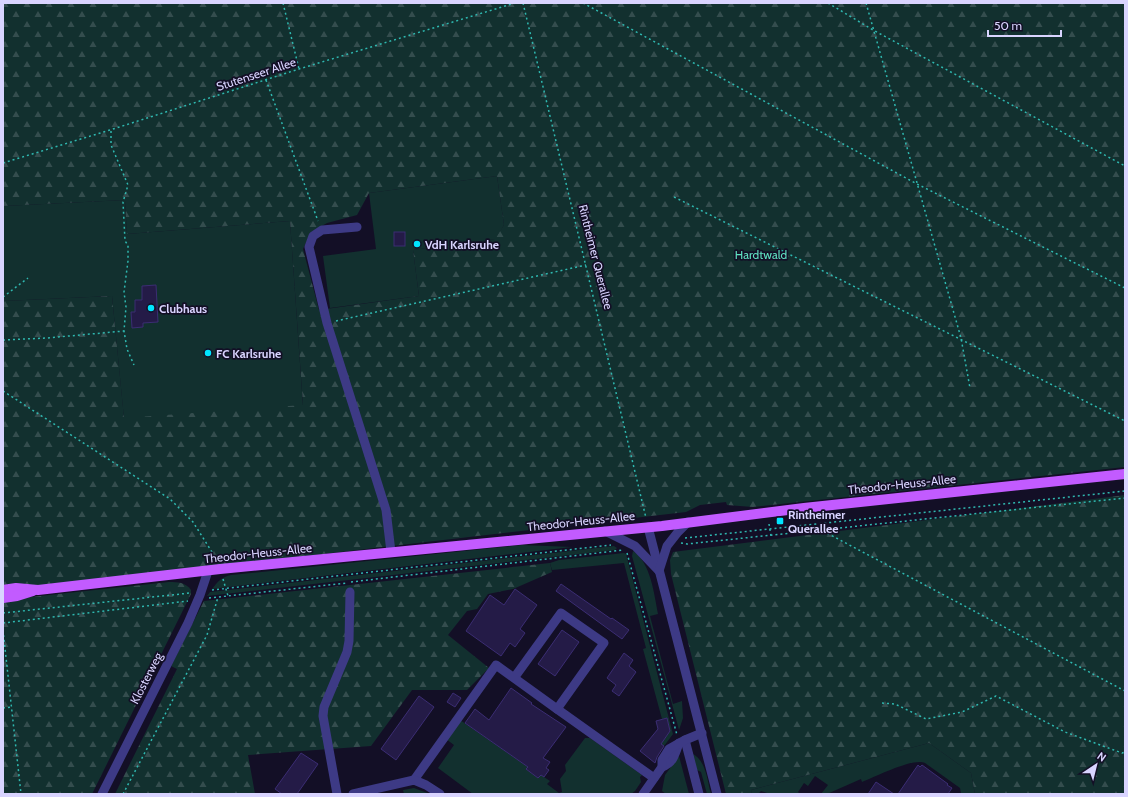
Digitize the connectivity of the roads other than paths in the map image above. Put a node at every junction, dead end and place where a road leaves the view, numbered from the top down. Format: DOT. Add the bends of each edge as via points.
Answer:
graph roads {
  1 [pos="357,227"];
  2 [pos="1125,474"];
  3 [pos="647,522"];
  4 [pos="688,522"];
  5 [pos="605,531"];
  6 [pos="390,552"];
  7 [pos="208,571"];
  8 [pos="659,571"];
  9 [pos="3,590"];
  10 [pos="38,590"];
  11 [pos="350,592"];
  12 [pos="3,598"];
  13 [pos="514,678"];
  14 [pos="557,709"];
  15 [pos="702,733"];
  16 [pos="682,742"];
  17 [pos="654,778"];
  18 [pos="414,780"];
  19 [pos="102,794"];
  20 [pos="337,794"];
  21 [pos="353,794"];
  22 [pos="440,794"];
  23 [pos="643,794"];
  24 [pos="699,794"];
  25 [pos="717,794"];
  1 -- 6 [label="street" via="322,230 313,236 309,247 327,323 386,510"];
  2 -- 4 [label="main road, Theodor-Heuss-Allee"];
  3 -- 4 [label="main road, Theodor-Heuss-Allee"];
  3 -- 5 [label="main road, Theodor-Heuss-Allee"];
  3 -- 8 [label="street"];
  4 -- 8 [label="street" via="667,546"];
  5 -- 6 [label="main road, Theodor-Heuss-Allee"];
  5 -- 8 [label="street" via="635,546"];
  6 -- 7 [label="main road, Theodor-Heuss-Allee"];
  7 -- 10 [label="main road, Theodor-Heuss-Allee"];
  7 -- 19 [label="street, Klosterweg" via="200,595"];
  8 -- 15 [label="street"];
  9 -- 10 [label="main road, Theodor-Heuss-Allee"];
  10 -- 12 [label="main road, Theodor-Heuss-Allee"];
  11 -- 20 [label="street" via="347,652 324,707 323,716"];
  13 -- 14 [label="street"];
  13 -- 14 [label="street" via="561,613 604,643"];
  13 -- 18 [label="street" via="496,665"];
  14 -- 17 [label="street"];
  15 -- 16 [label="street"];
  15 -- 25 [label="street"];
  16 -- 17 [label="street" via="670,749"];
  16 -- 24 [label="street"];
  17 -- 23 [label="street"];
  18 -- 21 [label="street"];
  18 -- 22 [label="street"];
}
